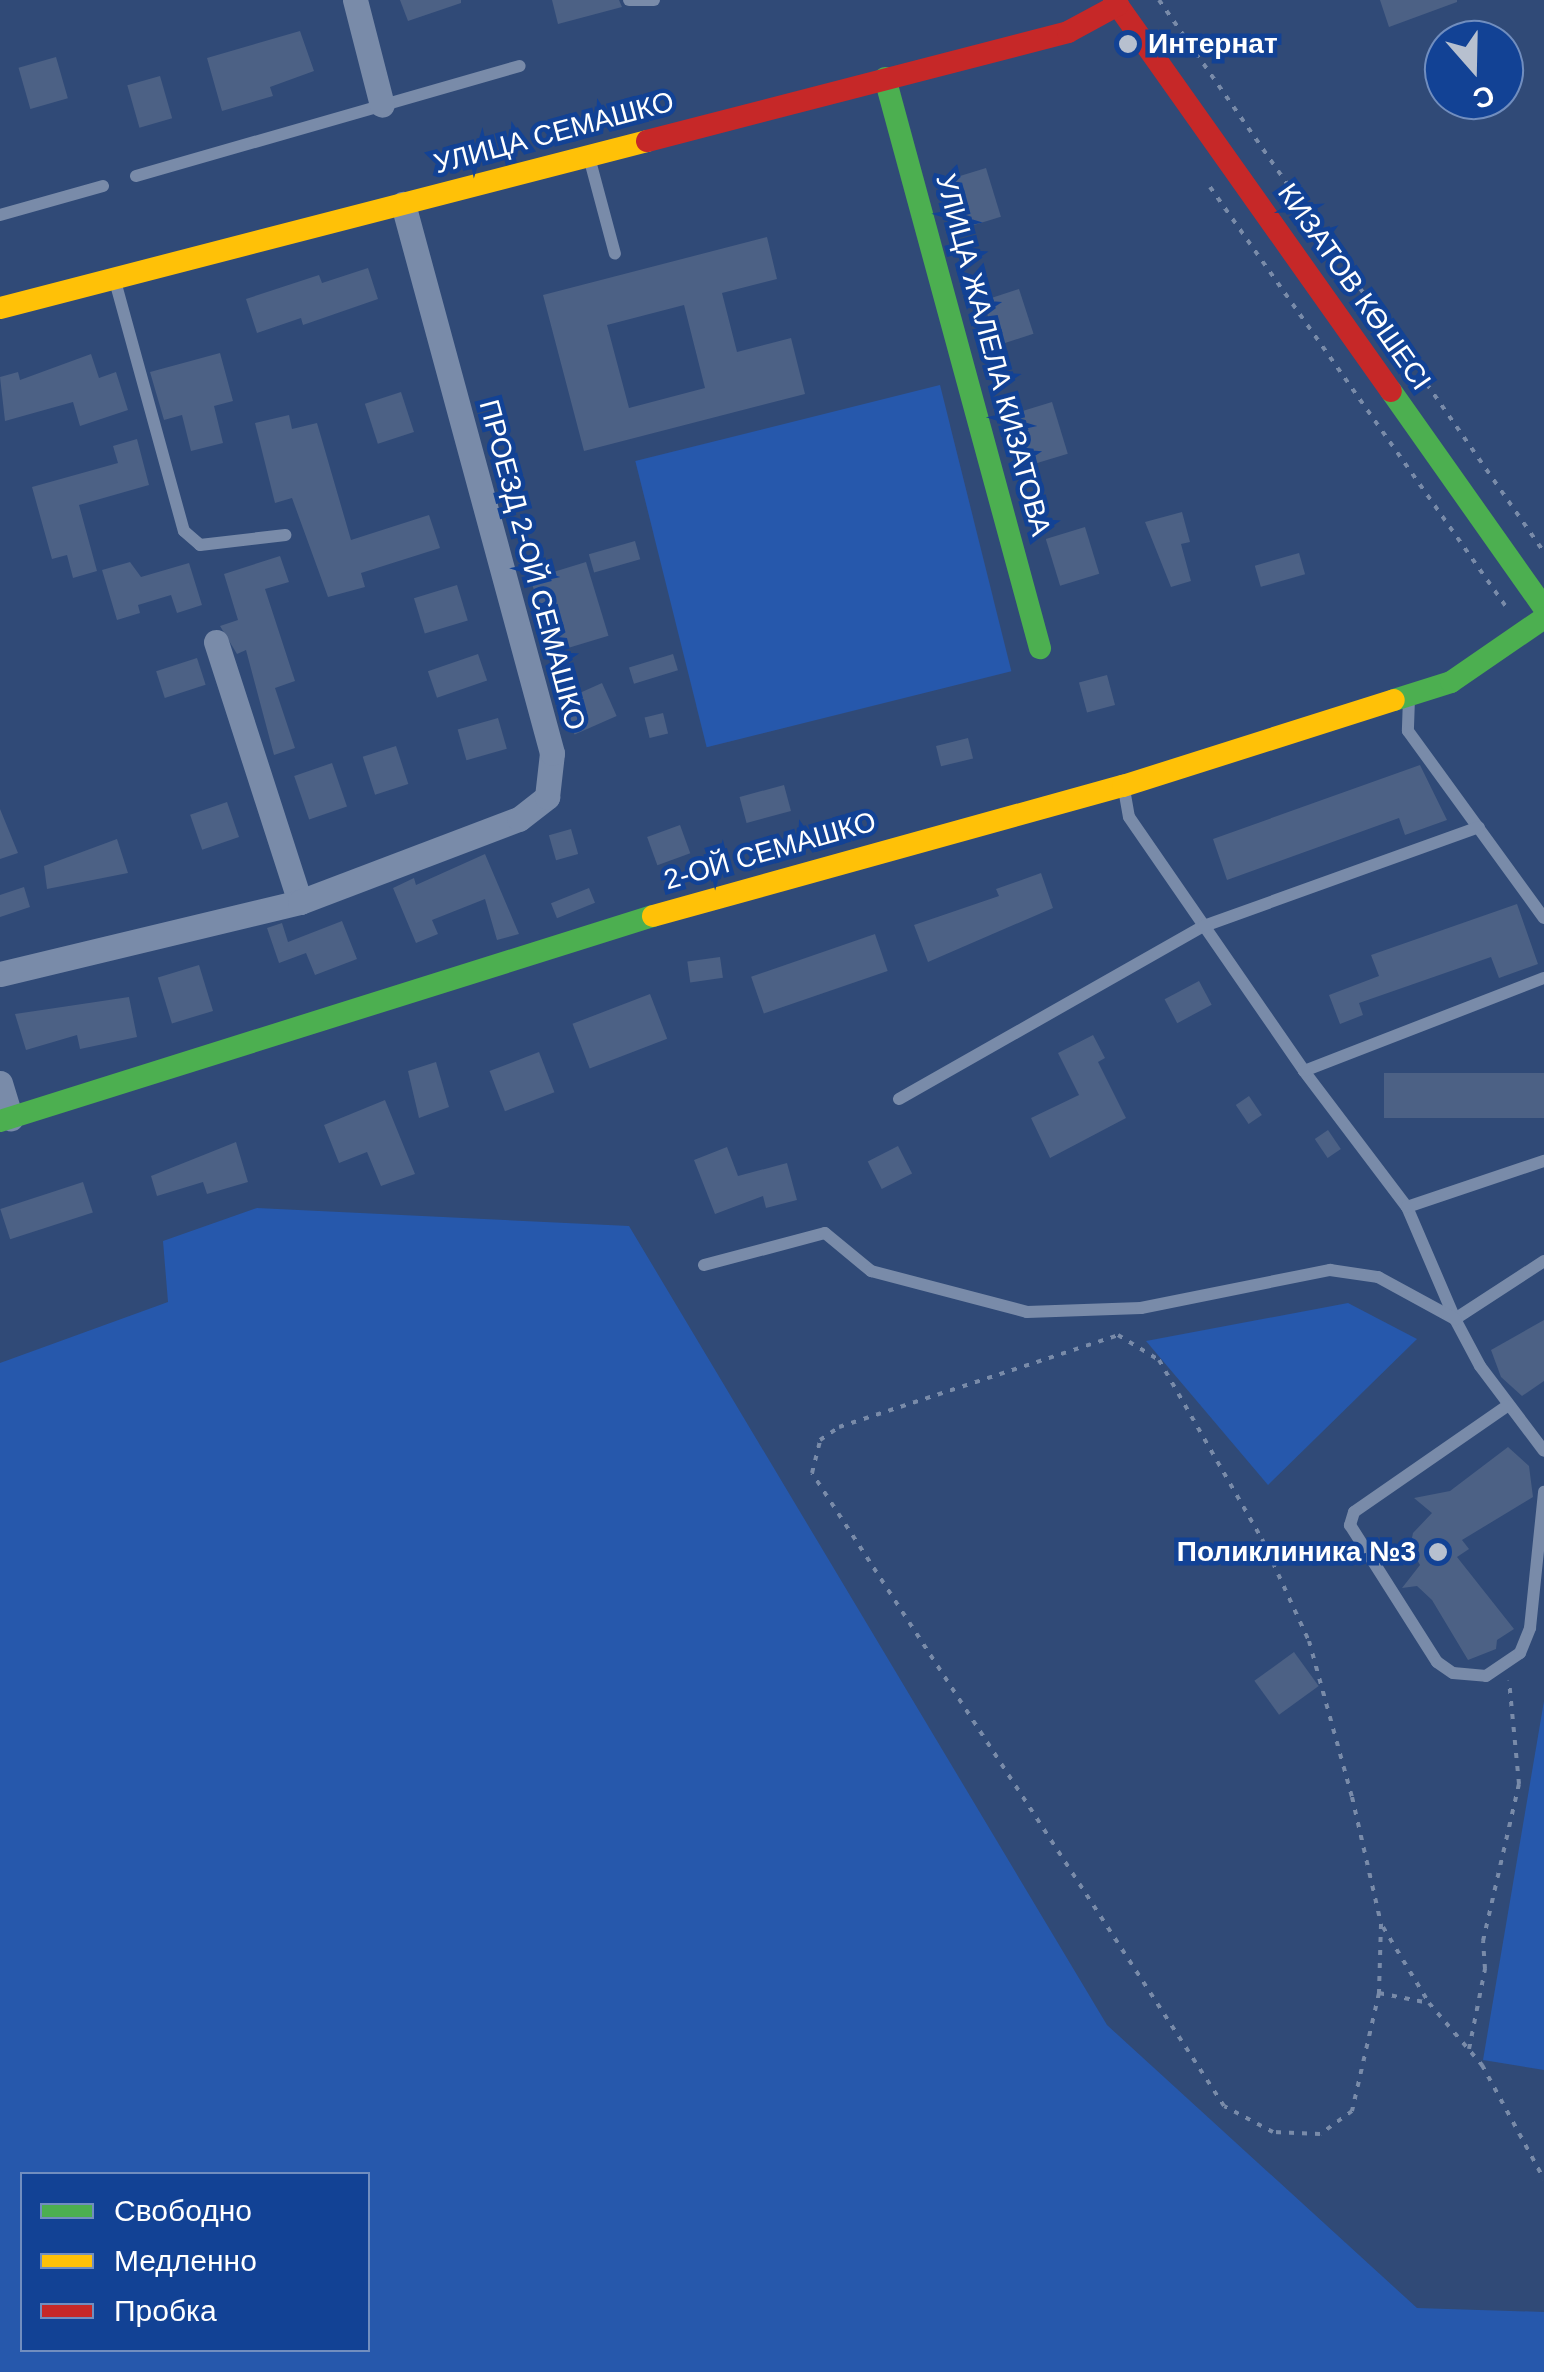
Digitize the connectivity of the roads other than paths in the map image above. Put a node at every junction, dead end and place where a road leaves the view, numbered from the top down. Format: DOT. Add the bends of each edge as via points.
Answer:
graph roads {
  1 [pos="355,0"];
  2 [pos="629,0"];
  3 [pos="654,0"];
  4 [pos="1116,2"];
  5 [pos="520,66"];
  6 [pos="885,78"];
  7 [pos="382,105"];
  8 [pos="588,155"];
  9 [pos="136,176"];
  10 [pos="103,186"];
  11 [pos="402,204"];
  12 [pos="0,215"];
  13 [pos="615,254"];
  14 [pos="114,279"];
  15 [pos="0,308"];
  16 [pos="285,536"];
  17 [pos="1544,608"];
  18 [pos="1544,618"];
  19 [pos="216,642"];
  20 [pos="1040,648"];
  21 [pos="1408,695"];
  22 [pos="1123,786"];
  23 [pos="1479,827"];
  24 [pos="300,902"];
  25 [pos="1544,918"];
  26 [pos="1204,926"];
  27 [pos="0,974"];
  28 [pos="1544,978"];
  29 [pos="1304,1070"];
  30 [pos="0,1082"];
  31 [pos="899,1099"];
  32 [pos="6,1119"];
  33 [pos="1544,1161"];
  34 [pos="1407,1207"];
  35 [pos="1544,1262"];
  36 [pos="704,1265"];
  37 [pos="1455,1320"];
  38 [pos="1507,1406"];
  39 [pos="1544,1451"];
  40 [pos="1544,1492"];
  1 -- 7 [label="street"];
  2 -- 3 [label="lane"];
  4 -- 6 [label="street, УЛИЦА СЕМАШКО" via="1068,32"];
  4 -- 17 [label="street, КИЗАТОВ КӨШЕСІ"];
  5 -- 7 [label="lane"];
  6 -- 8 [label="street, УЛИЦА СЕМАШКО"];
  6 -- 20 [label="street, УЛИЦА ЖАЛЕЛА КИЗАТОВА"];
  7 -- 9 [label="lane"];
  8 -- 11 [label="street, УЛИЦА СЕМАШКО"];
  8 -- 13 [label="lane"];
  10 -- 12 [label="lane"];
  11 -- 14 [label="street, УЛИЦА СЕМАШКО"];
  11 -- 24 [label="street, ПРОЕЗД 2-ОЙ СЕМАШКО" via="553,776 547,796 519,819"];
  14 -- 15 [label="street, УЛИЦА СЕМАШКО"];
  14 -- 16 [label="lane" via="184,531 200,544"];
  18 -- 21 [label="street, 2-ОЙ СЕМАШКО" via="1451,682"];
  19 -- 24 [label="street"];
  21 -- 22 [label="street, 2-ОЙ СЕМАШКО"];
  21 -- 23 [label="lane" via="1408,731"];
  22 -- 26 [label="lane" via="1129,817"];
  22 -- 32 [label="street, 2-ОЙ СЕМАШКО" via="754,884"];
  23 -- 25 [label="lane"];
  23 -- 26 [label="lane"];
  24 -- 27 [label="street, ПРОЕЗД 2-ОЙ СЕМАШКО"];
  26 -- 29 [label="lane"];
  26 -- 31 [label="lane"];
  28 -- 29 [label="lane"];
  29 -- 34 [label="lane"];
  30 -- 32 [label="street"];
  33 -- 34 [label="lane"];
  34 -- 37 [label="lane"];
  35 -- 37 [label="lane"];
  36 -- 37 [label="lane" via="825,1233 871,1272 1027,1312 1141,1308 1330,1270 1378,1277"];
  37 -- 38 [label="lane"];
  38 -- 39 [label="lane"];
  38 -- 40 [label="lane" via="1354,1512 1350,1525 1437,1662 1474,1678 1508,1665 1530,1628"];
}
